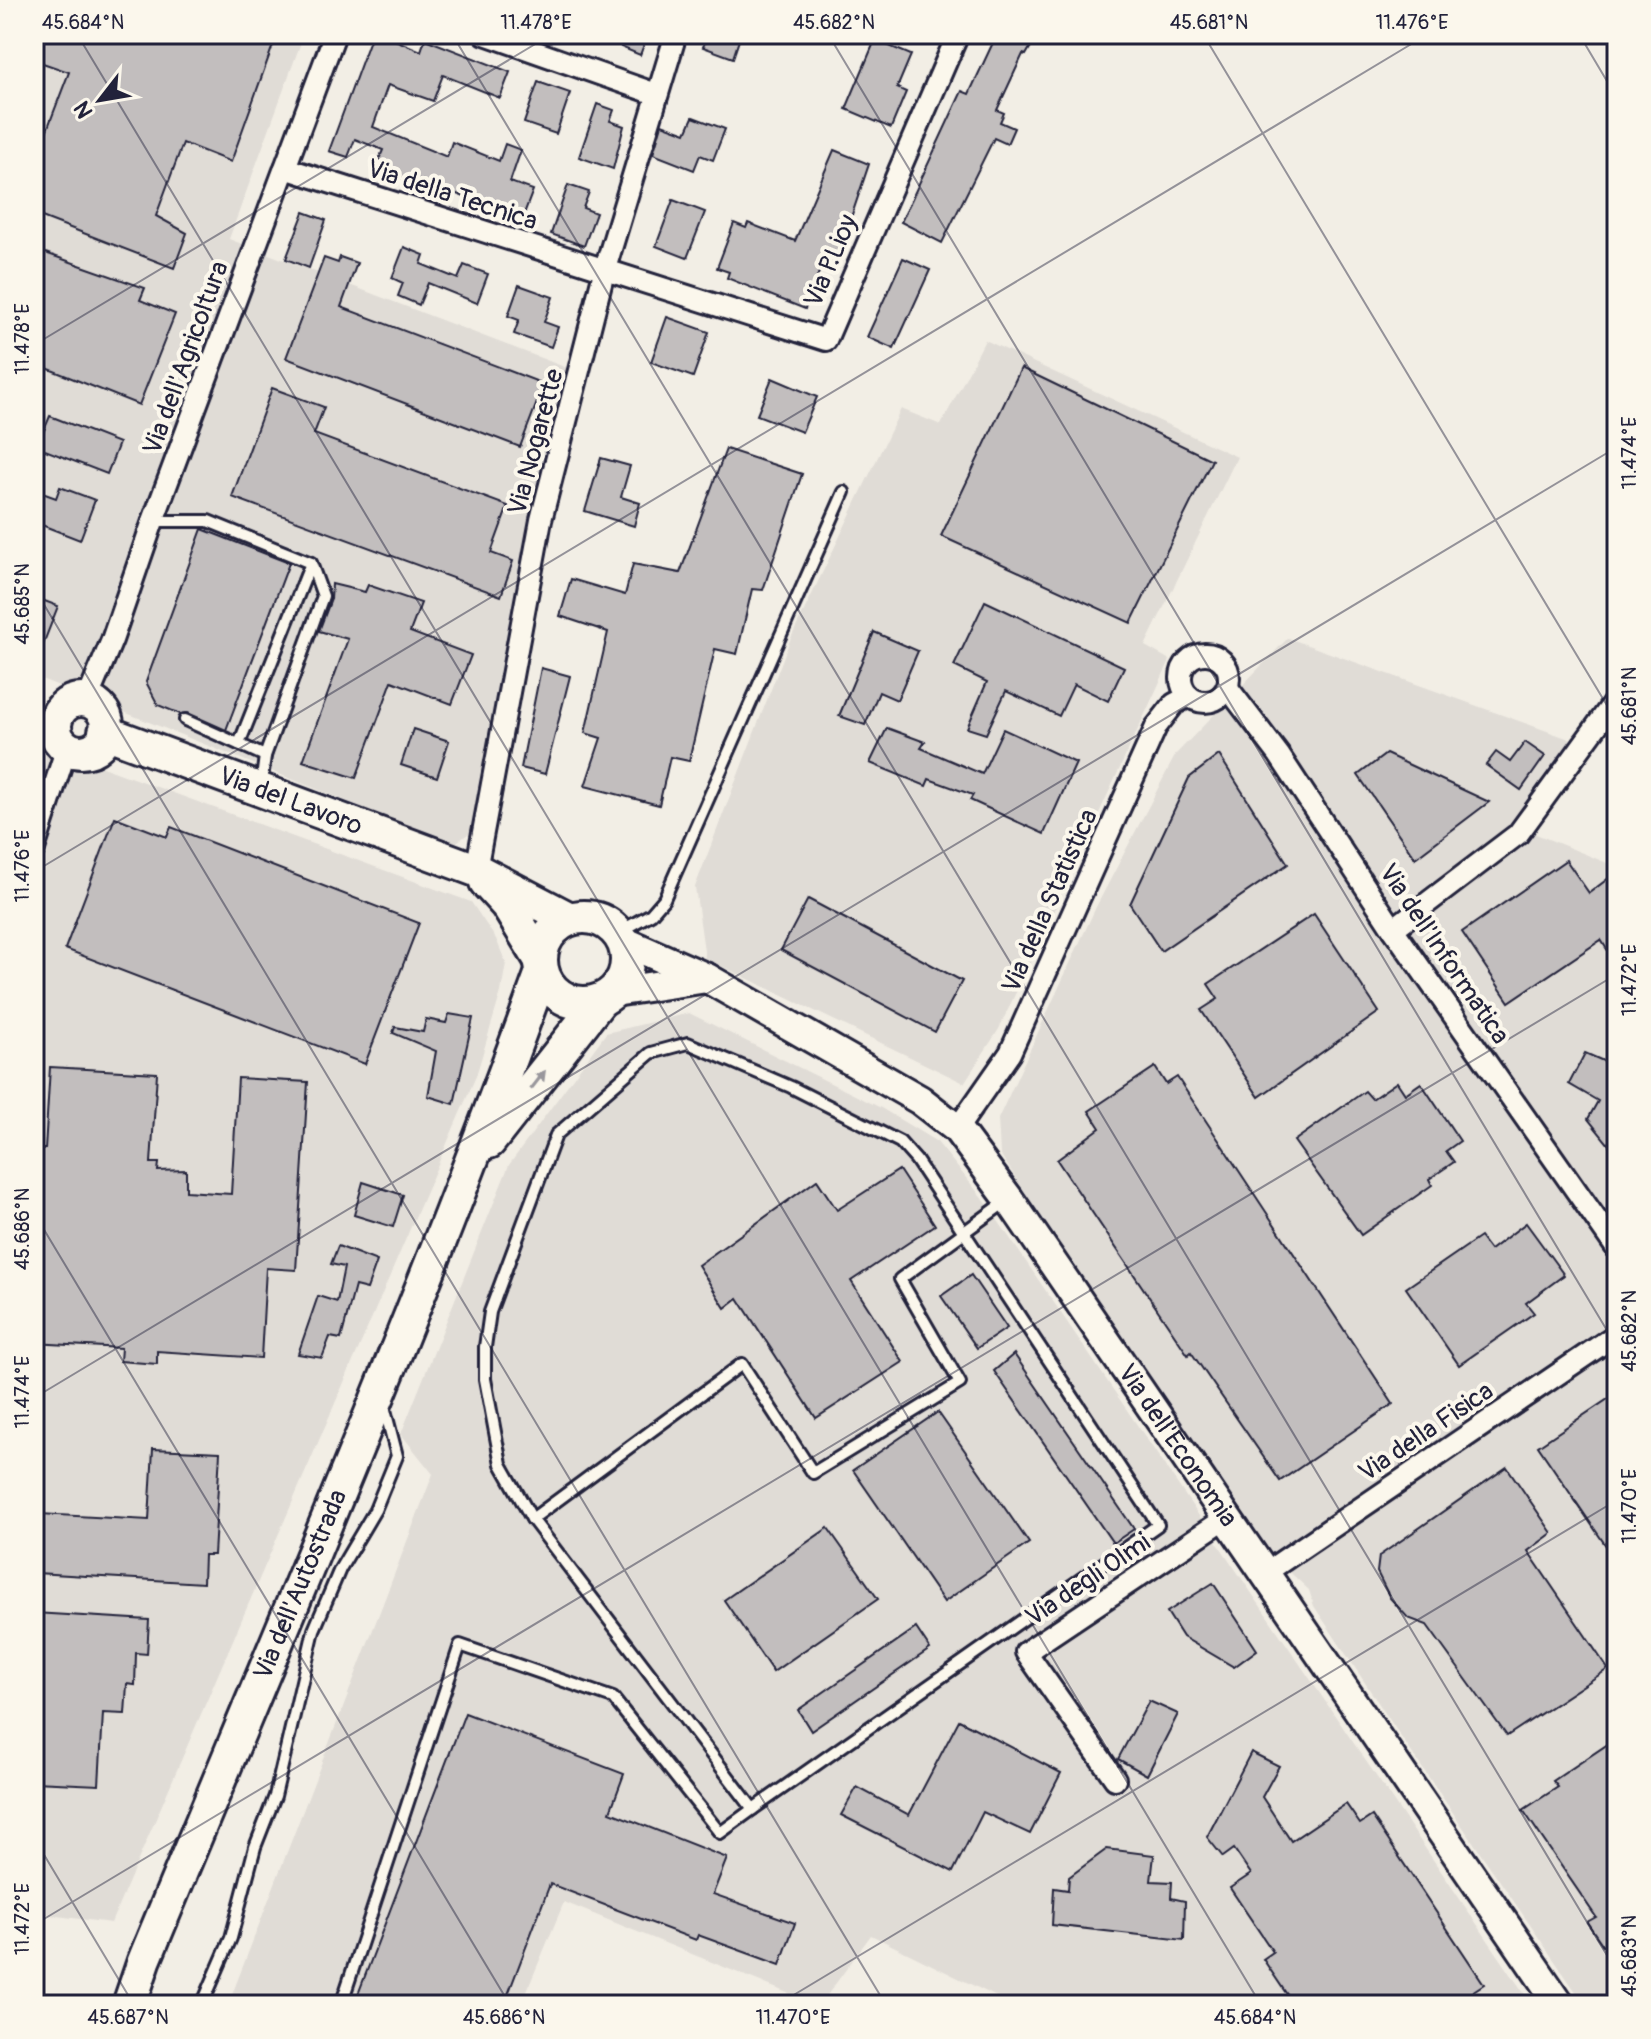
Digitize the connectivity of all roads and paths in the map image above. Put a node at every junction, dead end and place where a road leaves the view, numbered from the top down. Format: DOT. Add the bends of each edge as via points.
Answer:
graph roads {
  1 [pos="335,34"];
  2 [pos="485,34"];
  3 [pos="676,34"];
  4 [pos="958,34"];
  5 [pos="656,94"];
  6 [pos="285,168"];
  7 [pos="604,272"];
  8 [pos="844,492"];
  9 [pos="153,521"];
  10 [pos="311,563"];
  11 [pos="1228,688"];
  12 [pos="1189,696"];
  13 [pos="1617,698"];
  14 [pos="87,700"];
  15 [pos="46,710"];
  16 [pos="185,720"];
  17 [pos="105,732"];
  18 [pos="239,744"];
  19 [pos="67,747"];
  20 [pos="265,756"];
  21 [pos="260,789"];
  22 [pos="34,849"];
  23 [pos="476,870"];
  24 [pos="570,919"];
  25 [pos="1393,929"];
  26 [pos="620,937"];
  27 [pos="541,966"];
  28 [pos="707,978"];
  29 [pos="607,996"];
  30 [pos="957,1129"];
  31 [pos="473,1163"];
  32 [pos="1009,1199"];
  33 [pos="964,1232"];
  34 [pos="1617,1249"];
  35 [pos="1617,1334"];
  36 [pos="380,1396"];
  37 [pos="1226,1518"];
  38 [pos="532,1519"];
  39 [pos="1265,1573"];
  40 [pos="1115,1779"];
  41 [pos="753,1809"];
  42 [pos="129,2005"];
  43 [pos="202,2005"];
  44 [pos="341,2005"];
  45 [pos="1560,2005"];
  1 -- 6 [label="street, Via dell'Agricoltura"];
  2 -- 5 [label="street"];
  3 -- 5 [label="street, Via Nogarette"];
  4 -- 7 [label="street, Via P.Lioy" via="826,340"];
  5 -- 7 [label="street, Via Nogarette"];
  6 -- 7 [label="street, Via della Tecnica"];
  6 -- 9 [label="street, Via dell'Agricoltura"];
  7 -- 23 [label="street, Via Nogarette" via="541,520"];
  8 -- 26 [label="lane" via="664,899"];
  9 -- 10 [label="lane" via="208,521"];
  9 -- 14 [label="street, Via dell'Agricoltura"];
  10 -- 18 [label="lane"];
  10 -- 20 [label="lane" via="323,596"];
  11 -- 12 [label="street" via="1211,702"];
  11 -- 12 [label="street" via="1229,673 1222,660 1200,654 1187,662 1181,676"];
  11 -- 25 [label="street, Via dell'Informatica" via="1279,755"];
  12 -- 30 [label="street, Via della Statistica" via="1174,704 1156,727 1010,1053"];
  13 -- 25 [label="street" via="1518,834"];
  14 -- 15 [label="main road"];
  14 -- 17 [label="main road" via="105,716"];
  15 -- 19 [label="main road"];
  16 -- 18 [label="lane"];
  17 -- 19 [label="main road" via="90,749"];
  17 -- 21 [label="main road, Via del Lavoro"];
  18 -- 20 [label="lane"];
  19 -- 22 [label="street"];
  20 -- 21 [label="lane"];
  21 -- 23 [label="main road, Via del Lavoro"];
  23 -- 24 [label="main road, Via del Lavoro"];
  23 -- 27 [label="main road, Via del Lavoro" via="507,905"];
  24 -- 26 [label="main road" via="596,918"];
  24 -- 27 [label="main road, Via dell'Autostrada" via="549,934"];
  25 -- 34 [label="street, Via dell'Informatica"];
  26 -- 28 [label="main road, Via dell'Economia"];
  26 -- 29 [label="main road, Via dell'Autostrada" via="627,968"];
  27 -- 29 [label="main road" via="548,985 571,1002"];
  27 -- 31 [label="main road, Via dell'Autostrada"];
  28 -- 29 [label="main road"];
  28 -- 30 [label="main road, Via dell'Economia" via="920,1100"];
  31 -- 29 [label="main road, Via dell'Autostrada, one-way"];
  30 -- 32 [label="main road, Via dell'Economia"];
  31 -- 36 [label="main road, Via dell'Autostrada"];
  32 -- 33 [label="lane"];
  32 -- 37 [label="main road, Via dell'Economia"];
  33 -- 38 [label="lane" via="900,1279 960,1383 813,1473 742,1364"];
  33 -- 38 [label="lane" via="900,1142 688,1043 651,1053 556,1135 490,1312 485,1379 501,1464"];
  33 -- 41 [label="lane" via="1158,1525"];
  35 -- 39 [label="street, Via della Fisica"];
  36 -- 42 [label="main road, Via dell'Autostrada"];
  36 -- 43 [label="lane" via="397,1456 314,1630 275,1796 255,1847 231,1938"];
  37 -- 39 [label="main road, Via dell'Economia"];
  37 -- 40 [label="street, Via degli Olmi" via="1026,1652"];
  38 -- 41 [label="lane"];
  39 -- 45 [label="main road, Via dell'Economia"];
  41 -- 44 [label="lane" via="720,1833 613,1698 460,1645"];
}
